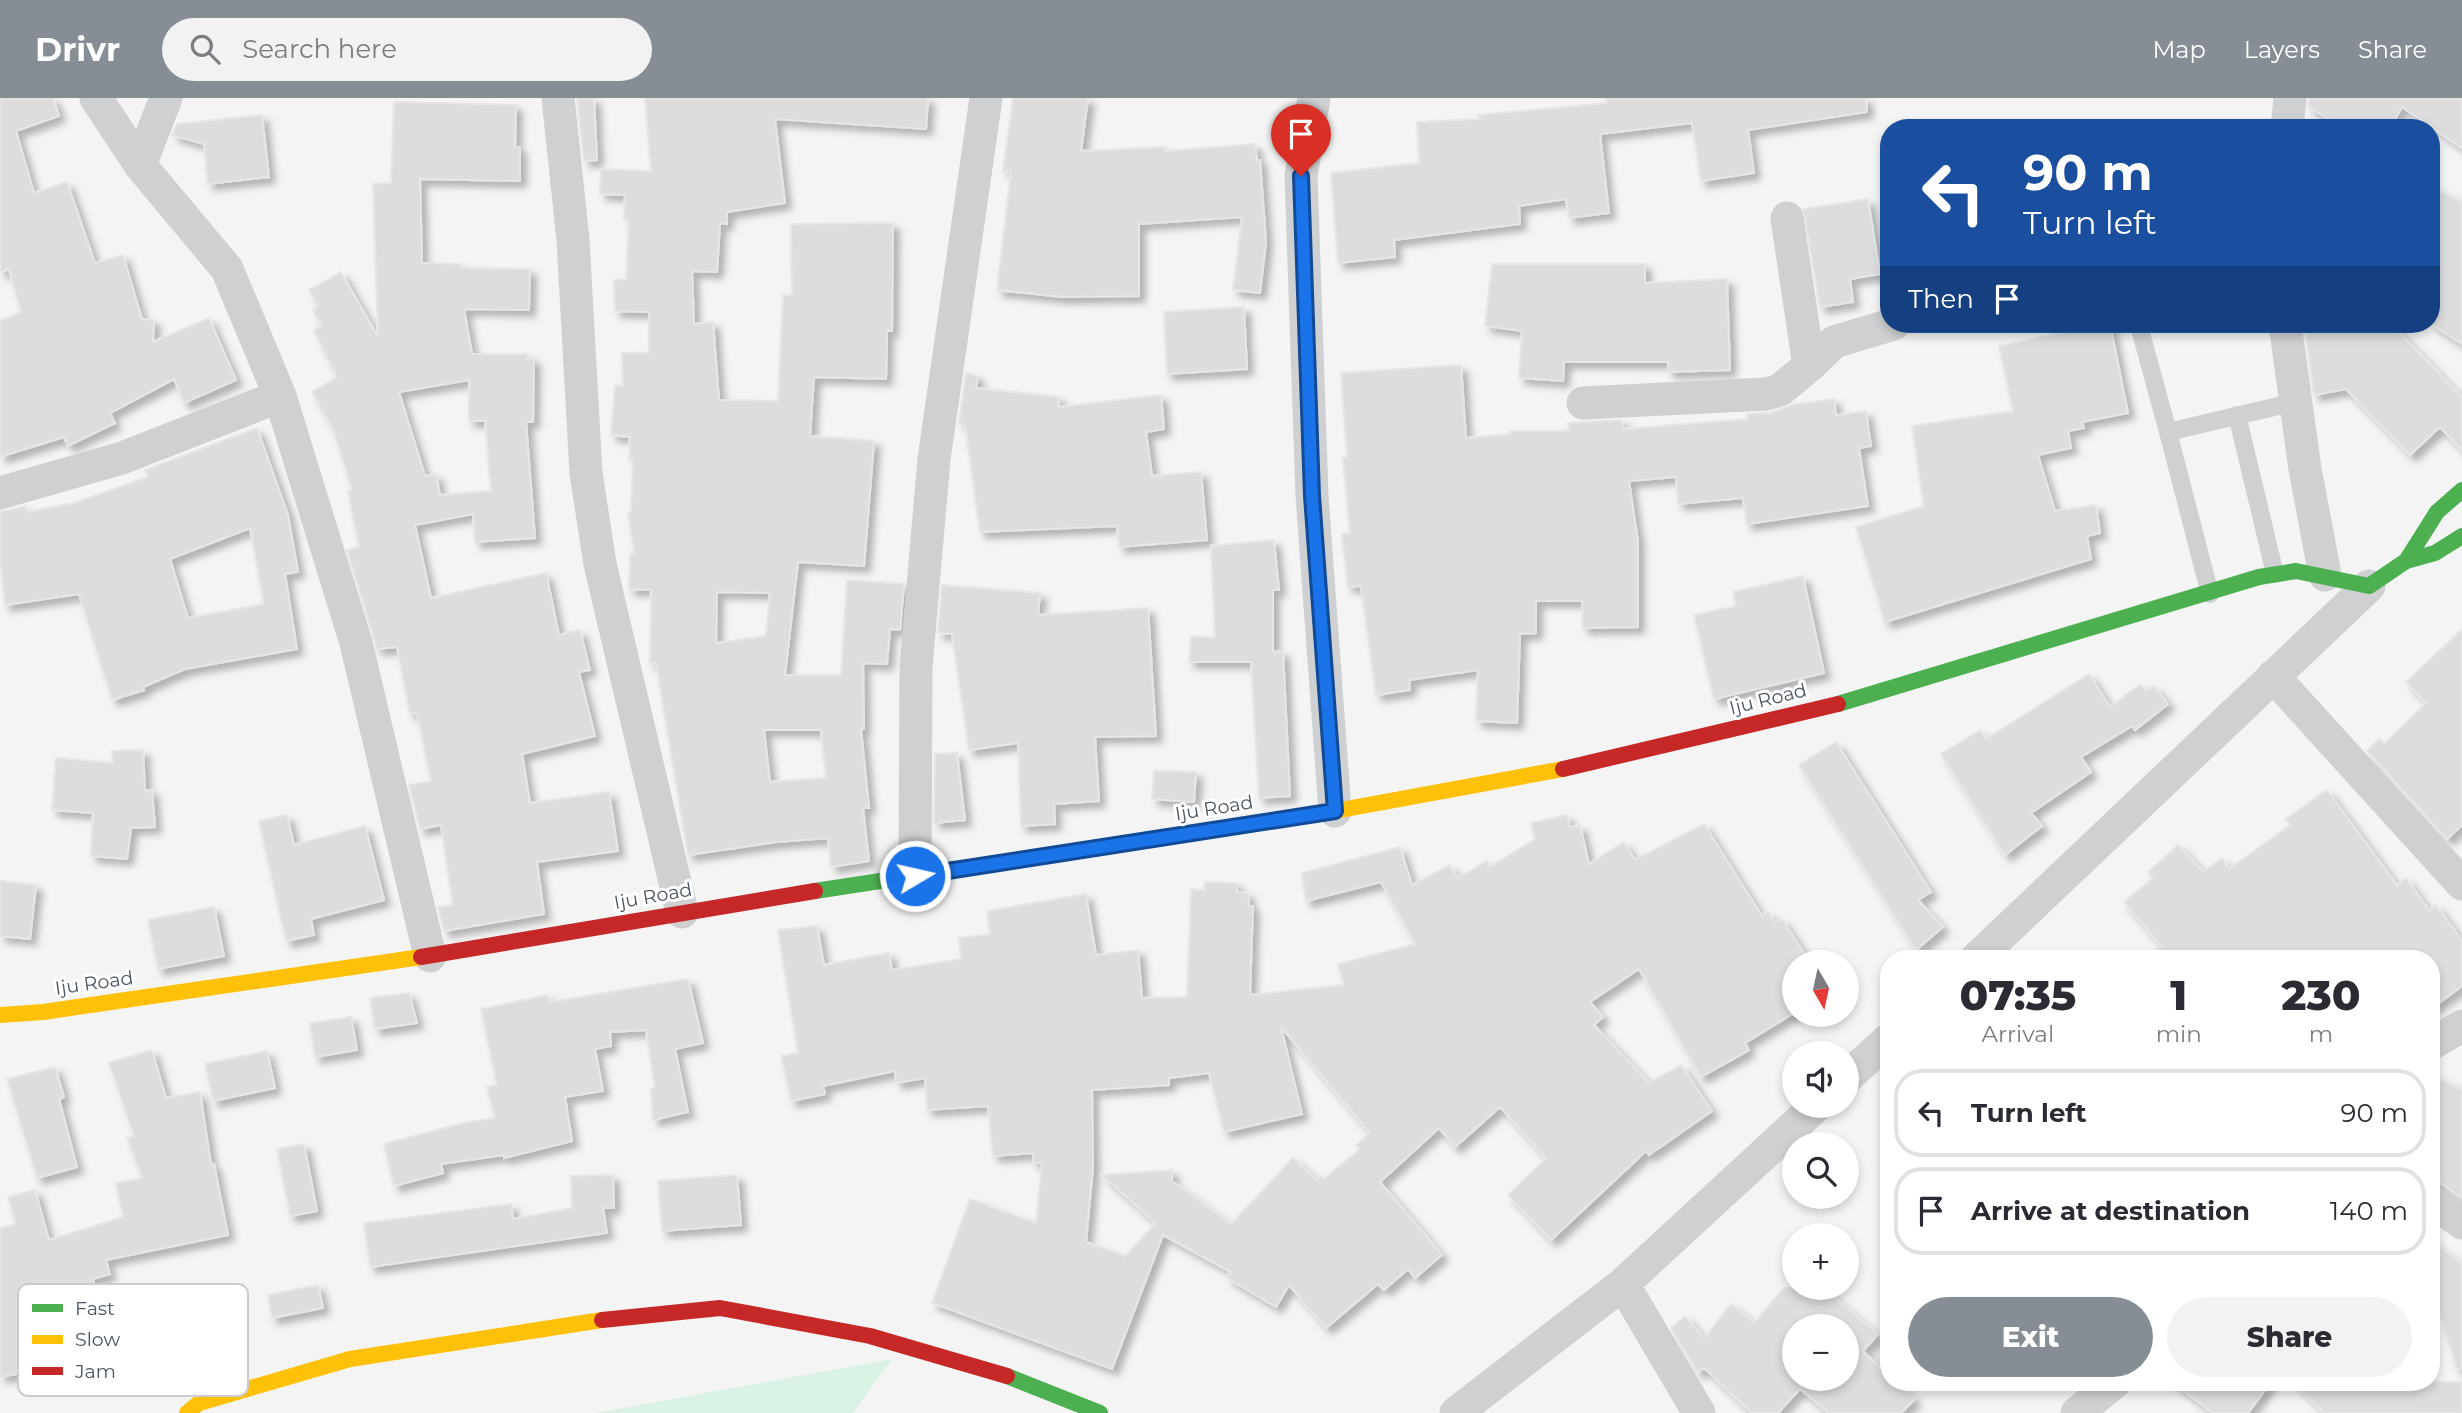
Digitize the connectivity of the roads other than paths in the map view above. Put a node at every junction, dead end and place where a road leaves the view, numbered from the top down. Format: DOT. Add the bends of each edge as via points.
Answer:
graph roads {
  1 [pos="96,98"];
  2 [pos="166,98"];
  3 [pos="558,98"];
  4 [pos="986,98"];
  5 [pos="1314,98"];
  6 [pos="2290,98"];
  7 [pos="2288,119"];
  8 [pos="140,165"];
  9 [pos="1787,218"];
  10 [pos="1880,328"];
  11 [pos="2141,333"];
  12 [pos="2285,333"];
  13 [pos="1809,366"];
  14 [pos="280,396"];
  15 [pos="2295,402"];
  16 [pos="1583,403"];
  17 [pos="2237,415"];
  18 [pos="2168,432"];
  19 [pos="2462,490"];
  20 [pos="0,493"];
  21 [pos="2437,512"];
  22 [pos="2460,541"];
  23 [pos="2406,561"];
  24 [pos="2276,574"];
  25 [pos="2325,575"];
  26 [pos="2369,586"];
  27 [pos="2210,594"];
  28 [pos="2273,676"];
  29 [pos="1335,811"];
  30 [pos="915,876"];
  31 [pos="2462,884"];
  32 [pos="682,912"];
  33 [pos="1985,950"];
  34 [pos="430,956"];
  35 [pos="0,1015"];
  36 [pos="2462,1026"];
  37 [pos="2440,1039"];
  38 [pos="1880,1047"];
  39 [pos="1859,1067"];
  40 [pos="1803,1118"];
  41 [pos="2440,1207"];
  42 [pos="2462,1223"];
  43 [pos="1623,1284"];
  44 [pos="2104,1391"];
  45 [pos="248,1392"];
  46 [pos="237,1396"];
  47 [pos="194,1410"];
  48 [pos="1100,1413"];
  49 [pos="1456,1413"];
  50 [pos="1699,1413"];
  51 [pos="2077,1413"];
  1 -- 8 [label="street"];
  2 -- 8 [label="street"];
  3 -- 32 [label="street" via="573,240 586,473 600,564"];
  4 -- 30 [label="street" via="934,459 916,667"];
  5 -- 29 [label="street" via="1301,190 1312,496"];
  6 -- 7 [label="street"];
  8 -- 14 [label="street" via="227,269"];
  9 -- 13 [label="street"];
  10 -- 13 [label="street" via="1834,342"];
  11 -- 18 [label="lane"];
  12 -- 15 [label="street"];
  13 -- 16 [label="street" via="1780,390 1766,394"];
  14 -- 20 [label="street" via="122,457"];
  14 -- 34 [label="street" via="356,643"];
  15 -- 17 [label="lane"];
  15 -- 25 [label="street"];
  17 -- 18 [label="lane"];
  17 -- 24 [label="lane"];
  18 -- 27 [label="lane"];
  19 -- 21 [label="main road"];
  21 -- 22 [label="street"];
  21 -- 23 [label="main road"];
  22 -- 23 [label="main road"];
  23 -- 26 [label="main road"];
  24 -- 25 [label="main road, Iju Road"];
  24 -- 27 [label="main road, Iju Road"];
  25 -- 26 [label="main road, Iju Road"];
  26 -- 28 [label="street"];
  27 -- 29 [label="main road, Iju Road" via="1882,693 1602,762"];
  28 -- 31 [label="street"];
  28 -- 33 [label="street"];
  29 -- 30 [label="main road, Iju Road"];
  30 -- 32 [label="main road, Iju Road"];
  32 -- 34 [label="main road, Iju Road"];
  34 -- 35 [label="main road, Iju Road"];
  36 -- 37 [label="street"];
  38 -- 39 [label="street"];
  40 -- 43 [label="street"];
  41 -- 42 [label="street"];
  43 -- 49 [label="street"];
  43 -- 50 [label="street"];
  44 -- 51 [label="street"];
  45 -- 48 [label="main road" via="350,1359 577,1323 720,1308 870,1336 1007,1376"];
  46 -- 47 [label="main road"];
}
